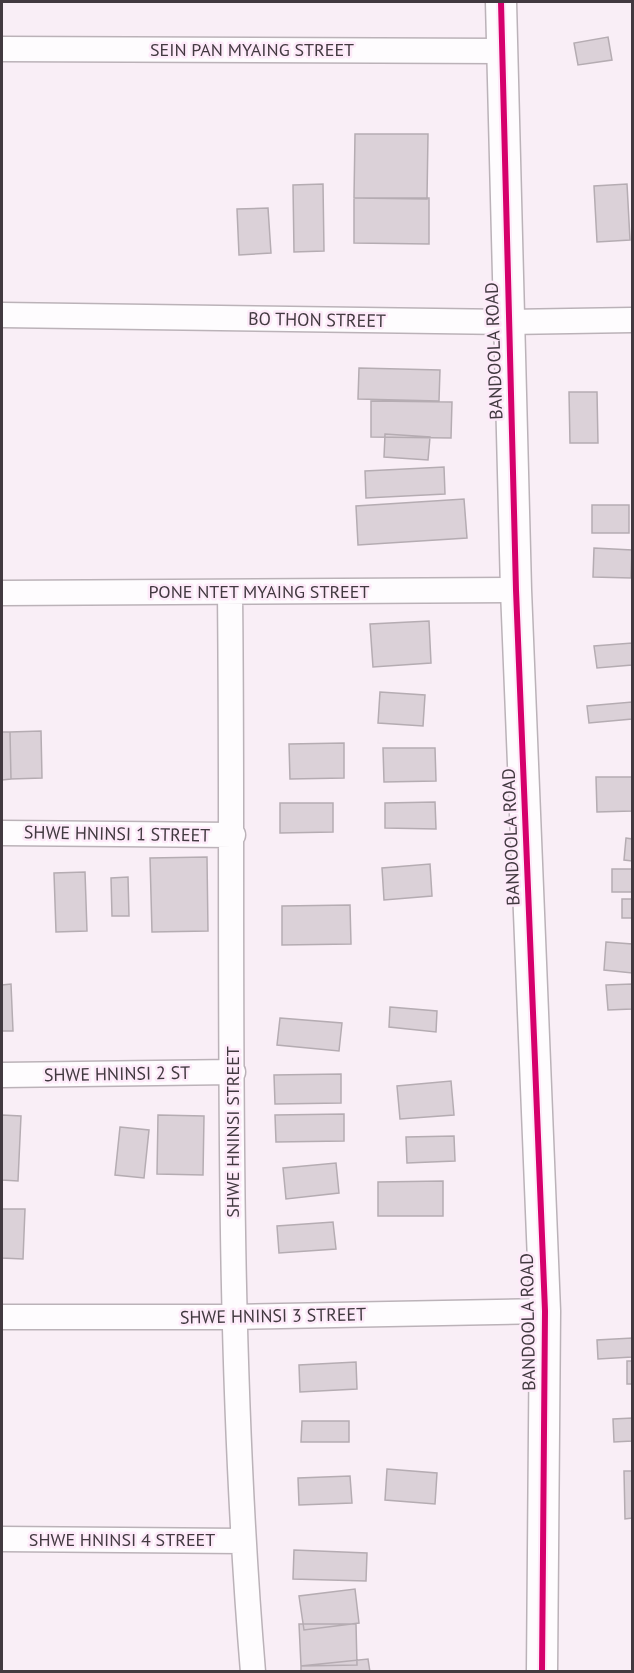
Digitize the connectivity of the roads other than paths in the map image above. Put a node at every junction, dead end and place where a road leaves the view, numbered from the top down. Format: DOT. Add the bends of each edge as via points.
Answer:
graph roads {
  1 [pos="501,2"];
  2 [pos="2,49"];
  3 [pos="502,51"];
  4 [pos="2,315"];
  5 [pos="633,320"];
  6 [pos="508,322"];
  7 [pos="516,590"];
  8 [pos="2,593"];
  9 [pos="230,593"];
  10 [pos="2,833"];
  11 [pos="233,835"];
  12 [pos="233,1072"];
  13 [pos="2,1075"];
  14 [pos="545,1311"];
  15 [pos="2,1317"];
  16 [pos="233,1317"];
  17 [pos="2,1539"];
  18 [pos="242,1541"];
  19 [pos="253,1671"];
  20 [pos="542,1671"];
  1 -- 3 [label="street, BANDOOLA ROAD"];
  2 -- 3 [label="street, SEIN PAN MYAING STREET"];
  3 -- 6 [label="street, BANDOOLA ROAD"];
  4 -- 6 [label="street, BO THON STREET"];
  5 -- 6 [label="street, BO THON STREET"];
  6 -- 7 [label="street, BANDOOLA ROAD"];
  7 -- 9 [label="street, PONE NTET MYAING STREET"];
  7 -- 14 [label="street, BANDOOLA ROAD"];
  8 -- 9 [label="street, PONE NTET MYAING STREET"];
  9 -- 11 [label="street, SHWE HNINSI STREET"];
  10 -- 11 [label="street, SHWE HNINSI 1 STREET"];
  11 -- 12 [label="street, SHWE HNINSI STREET"];
  12 -- 13 [label="street, SHWE HNINSI 2 ST"];
  12 -- 16 [label="street, SHWE HNINSI STREET"];
  14 -- 16 [label="street, SHWE HNINSI 3 STREET"];
  14 -- 20 [label="street, BANDOOLA ROAD"];
  15 -- 16 [label="street, SHWE HNINSI 3 STREET"];
  16 -- 18 [label="street, SHWE HNINSI STREET"];
  17 -- 18 [label="street, SHWE HNINSI 4 STREET"];
  18 -- 19 [label="street, SHWE HNINSI STREET"];
}
